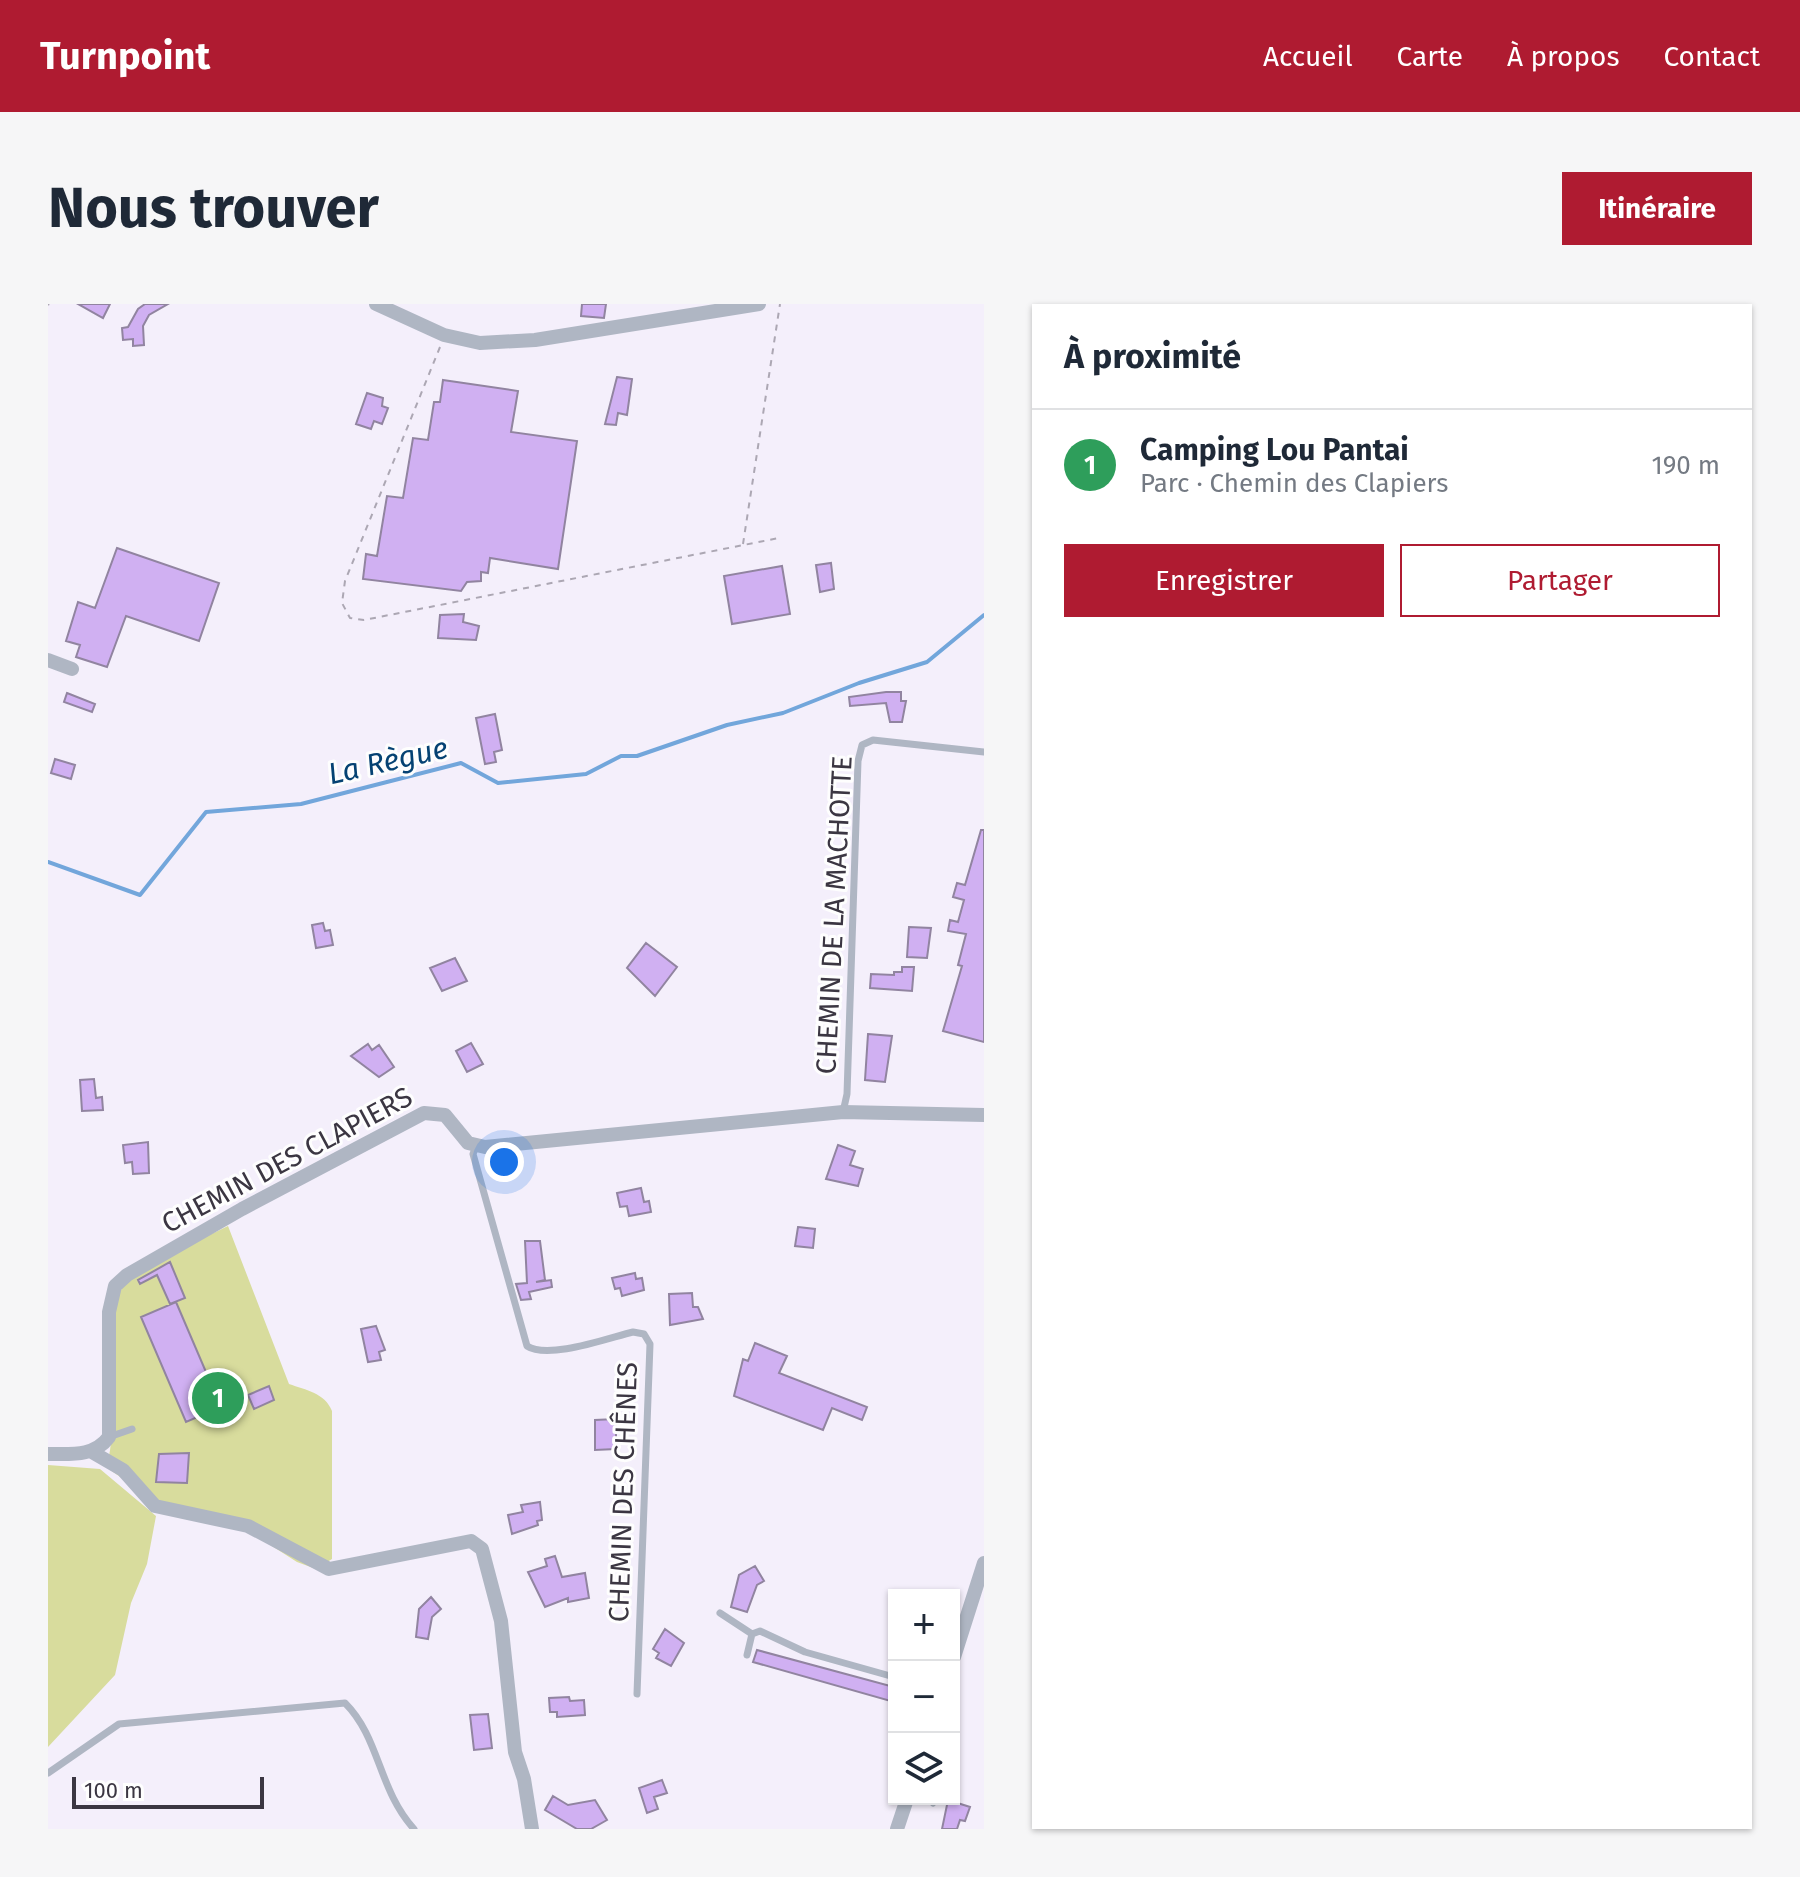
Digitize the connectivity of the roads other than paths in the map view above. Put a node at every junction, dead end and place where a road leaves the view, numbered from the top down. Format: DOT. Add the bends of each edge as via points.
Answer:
graph roads {
  1 [pos="376,304"];
  2 [pos="759,304"];
  3 [pos="48,660"];
  4 [pos="72,669"];
  5 [pos="984,752"];
  6 [pos="843,1112"];
  7 [pos="984,1115"];
  8 [pos="476,1146"];
  9 [pos="132,1429"];
  10 [pos="109,1437"];
  11 [pos="92,1452"];
  12 [pos="48,1454"];
  13 [pos="984,1563"];
  14 [pos="720,1613"];
  15 [pos="752,1634"];
  16 [pos="960,1638"];
  17 [pos="747,1655"];
  18 [pos="888,1675"];
  19 [pos="637,1694"];
  20 [pos="48,1773"];
  21 [pos="905,1805"];
  22 [pos="414,1829"];
  23 [pos="532,1829"];
  24 [pos="897,1829"];
  1 -- 2 [label="street" via="444,335 480,343 535,340"];
  3 -- 4 [label="street"];
  5 -- 6 [label="lane, CHEMIN DE LA MACHOTTE" via="873,740 862,745"];
  6 -- 7 [label="street"];
  6 -- 8 [label="street"];
  8 -- 10 [label="street, CHEMIN DES CLAPIERS" via="445,1115 424,1113 127,1275 110,1298"];
  8 -- 19 [label="lane, CHEMIN DES CHÊNES" via="473,1154 527,1346 536,1352 557,1350 633,1332 644,1334 650,1344"];
  9 -- 10 [label="lane"];
  10 -- 11 [label="street"];
  11 -- 12 [label="street"];
  11 -- 23 [label="street" via="123,1470 155,1506 248,1526 329,1569 471,1541 482,1549 501,1621 515,1752"];
  13 -- 16 [label="street"];
  14 -- 15 [label="lane"];
  15 -- 17 [label="lane"];
  15 -- 18 [label="lane" via="769,1633 805,1652"];
  20 -- 22 [label="lane" via="119,1724 345,1703 360,1719 395,1808"];
  21 -- 24 [label="street"];
}
